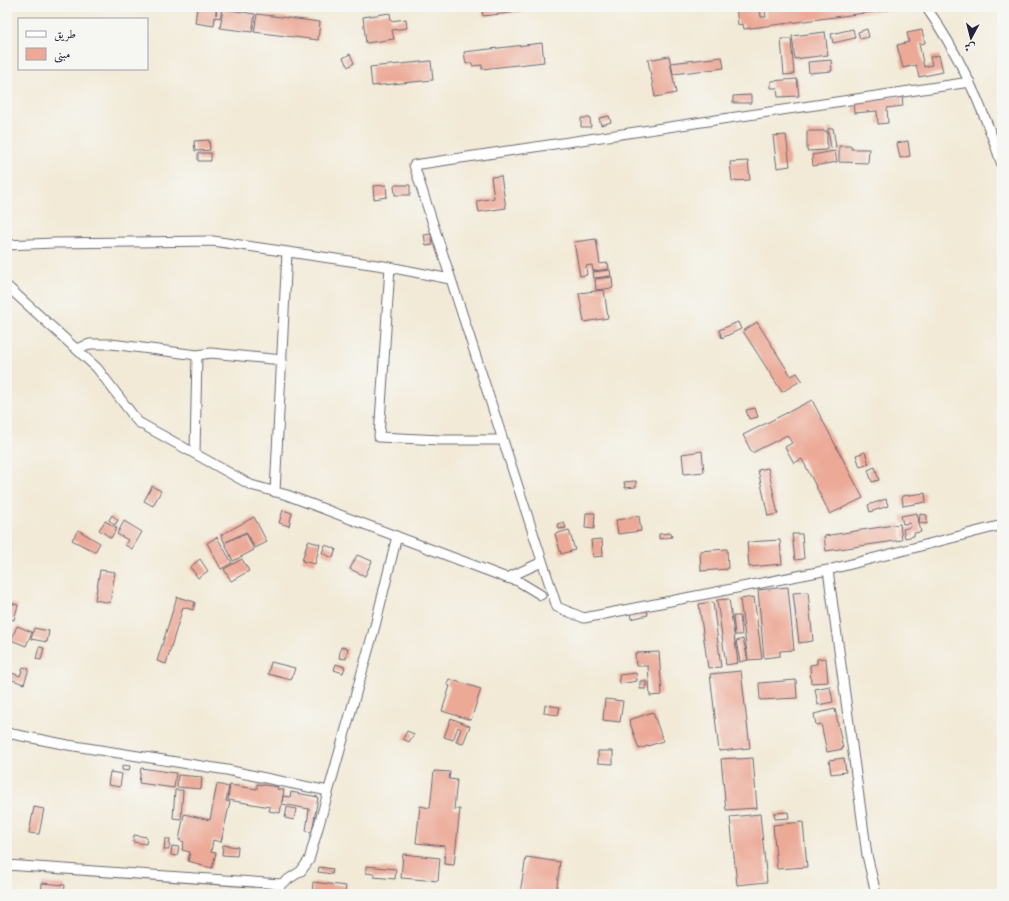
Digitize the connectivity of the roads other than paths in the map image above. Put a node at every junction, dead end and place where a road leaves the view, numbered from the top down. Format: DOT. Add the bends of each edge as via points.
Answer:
graph roads {
  1 [pos="926,7"];
  2 [pos="970,82"];
  3 [pos="1002,165"];
  4 [pos="7,245"];
  5 [pos="287,252"];
  6 [pos="390,267"];
  7 [pos="450,279"];
  8 [pos="7,286"];
  9 [pos="76,350"];
  10 [pos="197,355"];
  11 [pos="282,360"];
  12 [pos="503,440"];
  13 [pos="195,453"];
  14 [pos="275,492"];
  15 [pos="1002,525"];
  16 [pos="397,536"];
  17 [pos="542,562"];
  18 [pos="828,570"];
  19 [pos="507,578"];
  20 [pos="541,595"];
  21 [pos="7,733"];
  22 [pos="328,791"];
  23 [pos="7,865"];
  24 [pos="281,884"];
  25 [pos="277,894"];
  26 [pos="876,894"];
  1 -- 2 [label="street"];
  2 -- 3 [label="street" via="992,133"];
  2 -- 7 [label="street" via="414,165"];
  4 -- 5 [label="street" via="213,241"];
  5 -- 6 [label="street"];
  5 -- 11 [label="street"];
  6 -- 7 [label="street"];
  6 -- 12 [label="street" via="379,436"];
  7 -- 12 [label="street"];
  8 -- 9 [label="street"];
  9 -- 10 [label="street" via="90,344 111,344"];
  9 -- 13 [label="street" via="97,368 138,422"];
  10 -- 11 [label="street" via="211,353"];
  10 -- 13 [label="street"];
  11 -- 14 [label="street"];
  12 -- 17 [label="street"];
  13 -- 14 [label="street" via="251,485"];
  14 -- 16 [label="street"];
  15 -- 18 [label="street"];
  16 -- 19 [label="street"];
  16 -- 22 [label="street" via="375,626"];
  17 -- 18 [label="street" via="557,607 584,618"];
  17 -- 19 [label="street"];
  18 -- 26 [label="street" via="867,855"];
  19 -- 20 [label="street" via="518,581"];
  21 -- 22 [label="street" via="227,770"];
  22 -- 24 [label="street" via="309,860 301,871"];
  23 -- 24 [label="street"];
  24 -- 25 [label="street"];
}
